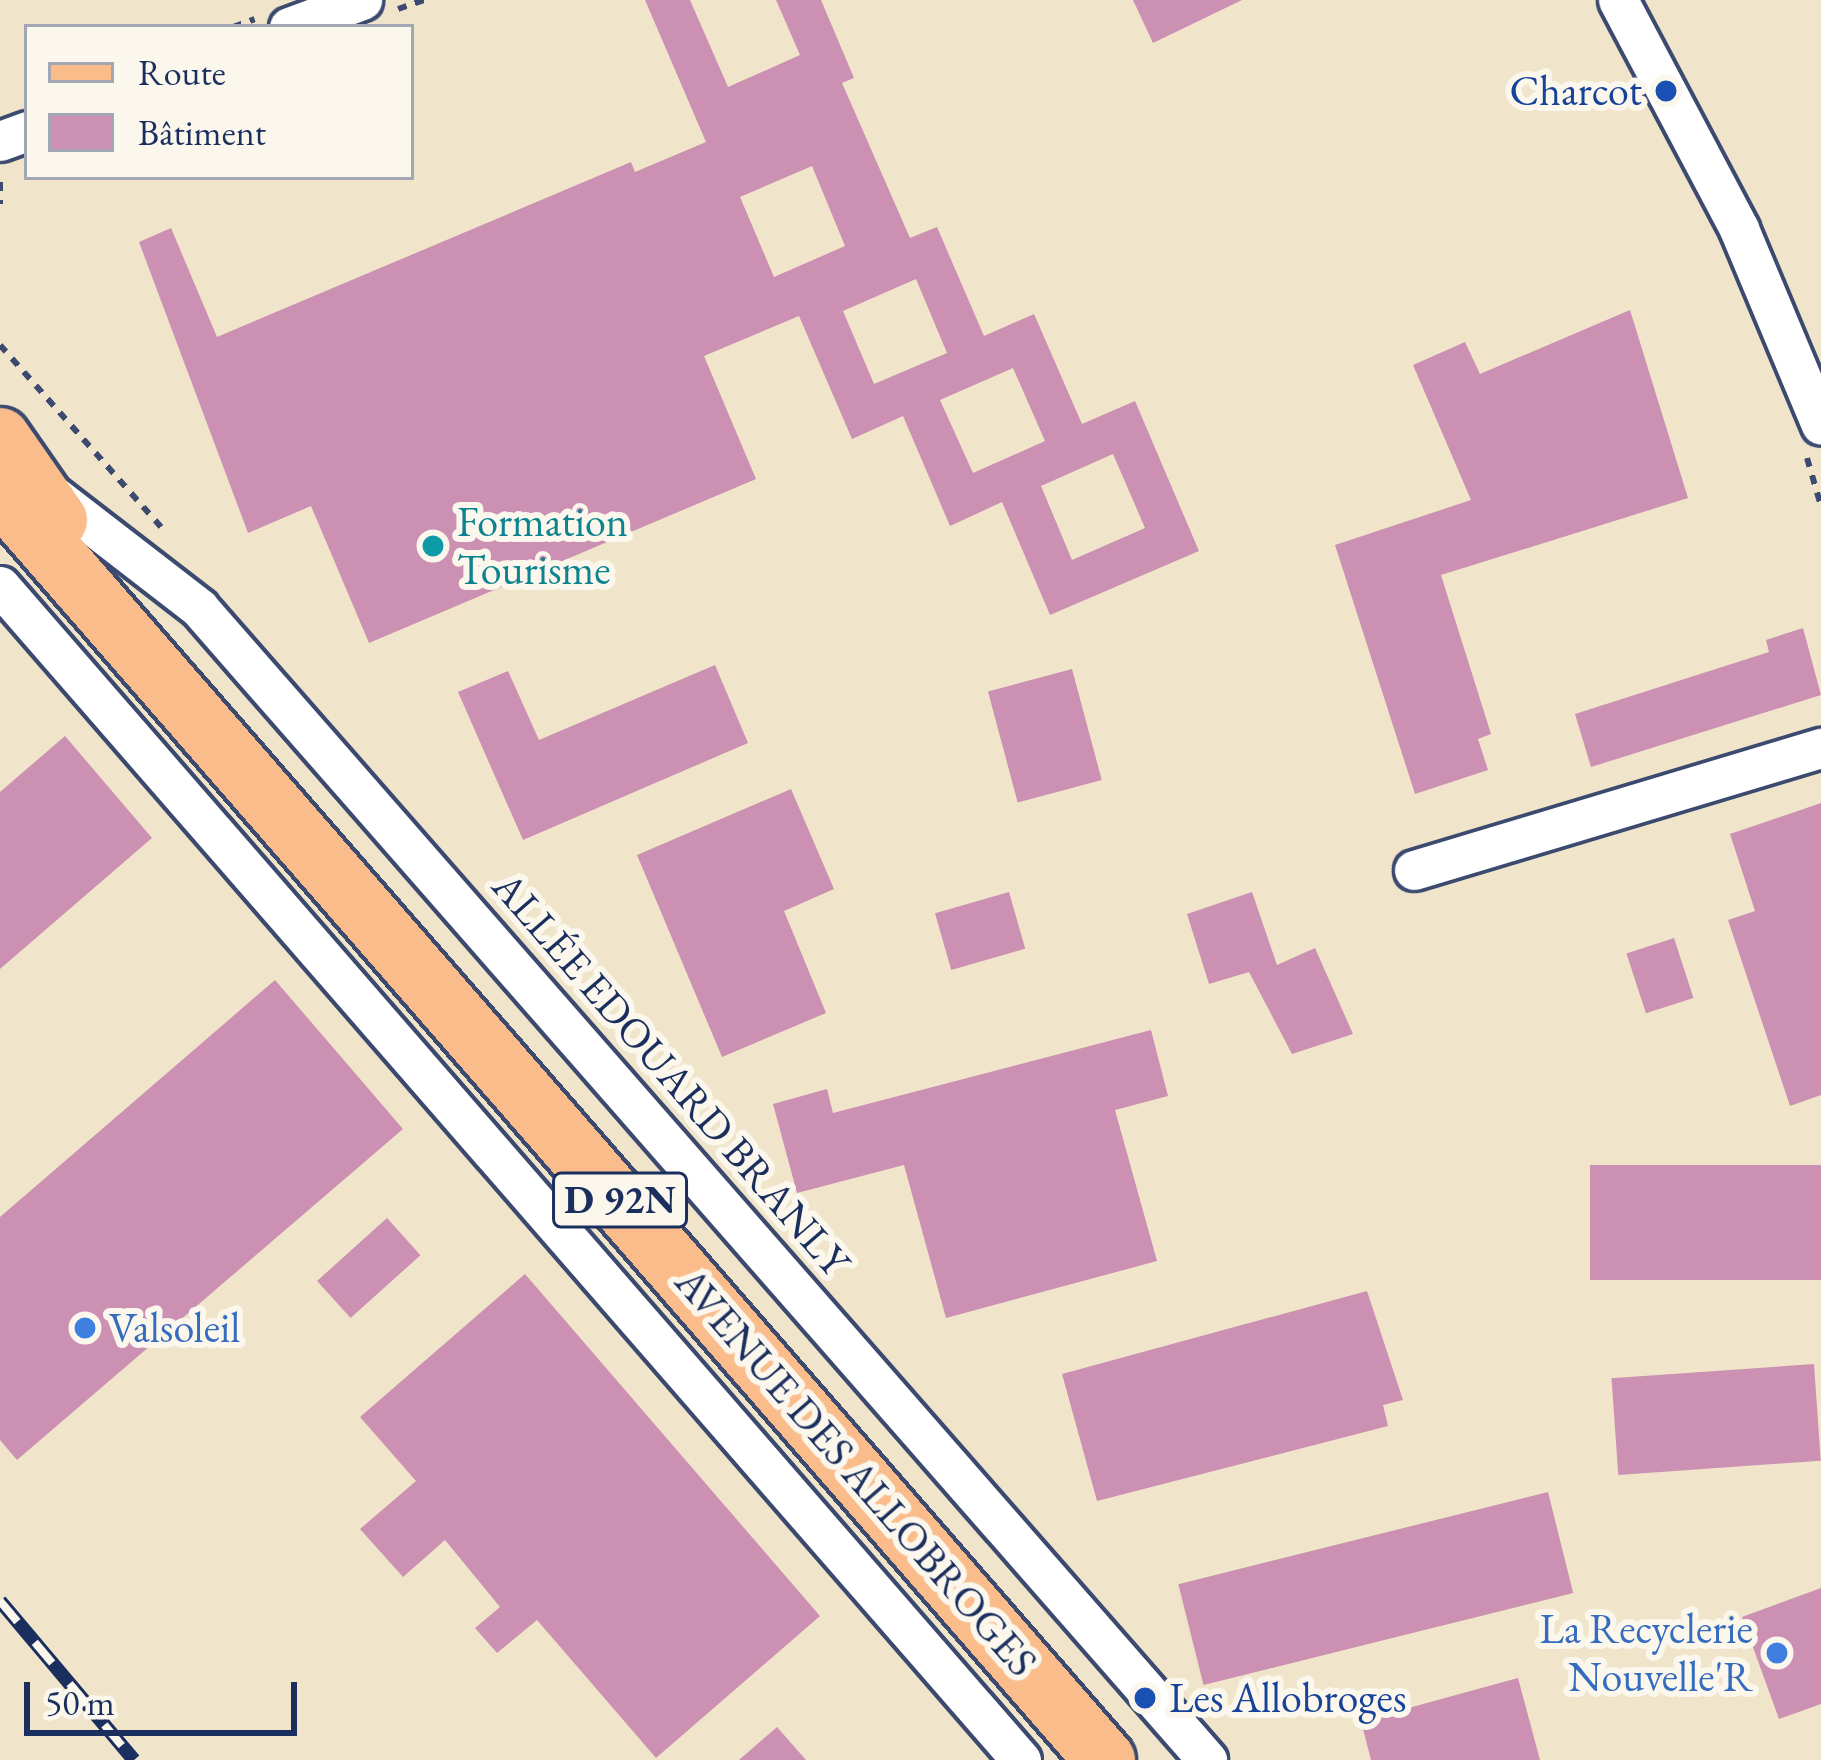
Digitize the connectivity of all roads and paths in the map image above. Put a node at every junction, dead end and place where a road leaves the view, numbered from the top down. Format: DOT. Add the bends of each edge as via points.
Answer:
graph roads {
  1 [pos="362,0"];
  2 [pos="1618,0"];
  3 [pos="298,24"];
  4 [pos="0,182"];
  5 [pos="0,204"];
  6 [pos="0,345"];
  7 [pos="1821,425"];
  8 [pos="0,437"];
  9 [pos="17,489"];
  10 [pos="0,586"];
  11 [pos="199,608"];
  12 [pos="1821,748"];
  13 [pos="1414,870"];
  14 [pos="1021,1760"];
  15 [pos="1105,1760"];
  16 [pos="1207,1760"];
  1 -- 3 [label="street"];
  2 -- 7 [label="street" via="1739,229"];
  4 -- 5 [label="path"];
  6 -- 11 [label="path" via="194,564"];
  8 -- 9 [label="main road, AVENUE DES ALLOBROGES / D 92N"];
  9 -- 11 [label="street, ALLÉE EDOUARD BRANLY" via="55,490"];
  9 -- 15 [label="main road, AVENUE DES ALLOBROGES / D 92N" via="137,640"];
  10 -- 14 [label="street"];
  11 -- 16 [label="street, ALLÉE EDOUARD BRANLY"];
  12 -- 13 [label="street"];
}
